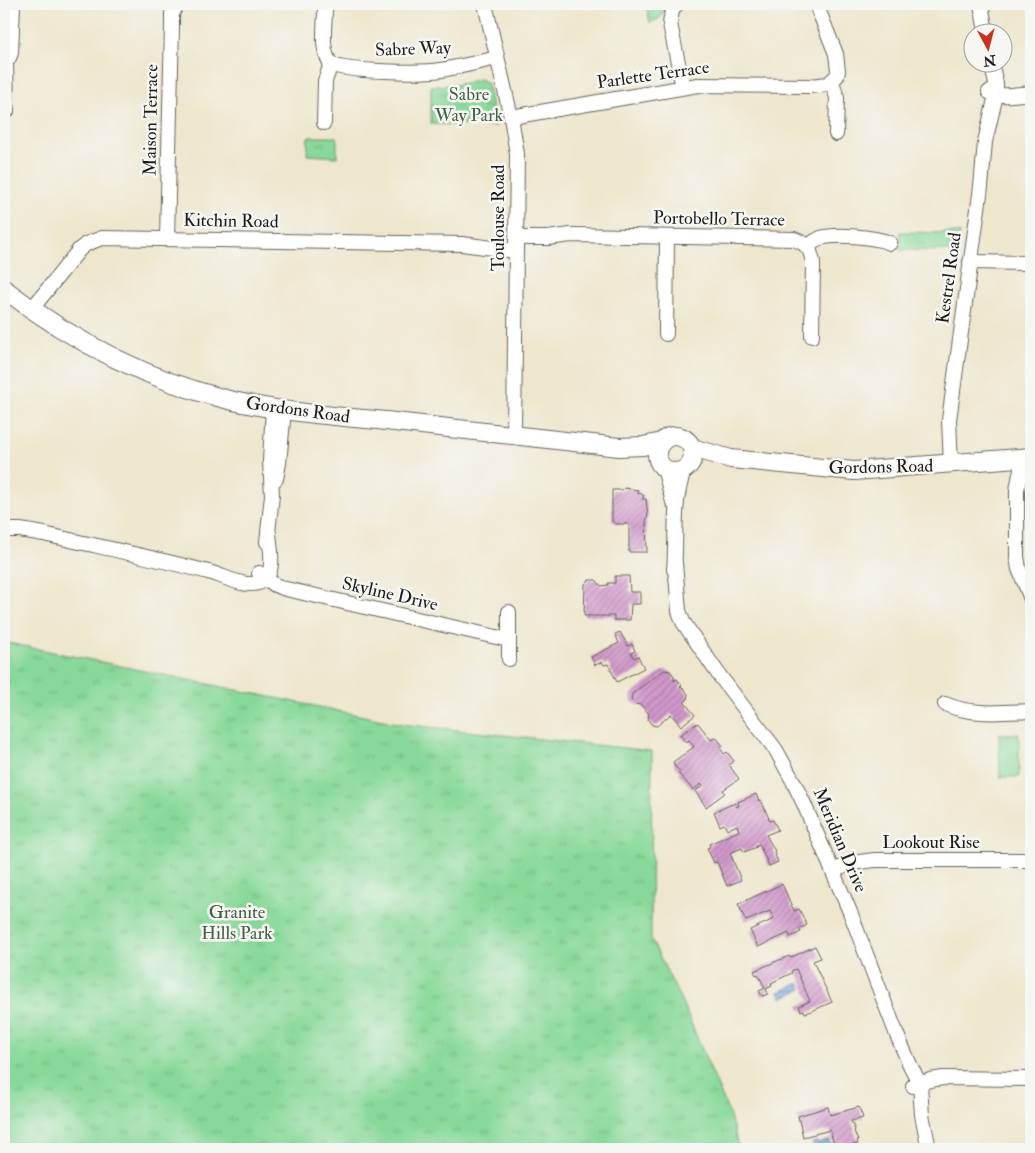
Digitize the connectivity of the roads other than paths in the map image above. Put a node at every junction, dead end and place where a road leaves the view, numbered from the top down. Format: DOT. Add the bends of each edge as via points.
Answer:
graph roads {
  1 [pos="13,4"];
  2 [pos="177,4"];
  3 [pos="325,4"];
  4 [pos="485,4"];
  5 [pos="677,4"];
  6 [pos="816,4"];
  7 [pos="982,4"];
  8 [pos="985,22"];
  9 [pos="498,58"];
  10 [pos="5,64"];
  11 [pos="331,64"];
  12 [pos="988,72"];
  13 [pos="992,72"];
  14 [pos="832,82"];
  15 [pos="683,87"];
  16 [pos="993,92"];
  17 [pos="1031,93"];
  18 [pos="7,111"];
  19 [pos="511,118"];
  20 [pos="324,123"];
  21 [pos="836,134"];
  22 [pos="667,237"];
  23 [pos="167,238"];
  24 [pos="516,239"];
  25 [pos="890,243"];
  26 [pos="807,247"];
  27 [pos="970,262"];
  28 [pos="1031,263"];
  29 [pos="4,289"];
  30 [pos="31,310"];
  31 [pos="666,334"];
  32 [pos="812,336"];
  33 [pos="279,409"];
  34 [pos="514,435"];
  35 [pos="662,442"];
  36 [pos="619,447"];
  37 [pos="1022,458"];
  38 [pos="689,460"];
  39 [pos="662,465"];
  40 [pos="946,465"];
  41 [pos="675,515"];
  42 [pos="4,530"];
  43 [pos="262,576"];
  44 [pos="1031,599"];
  45 [pos="509,612"];
  46 [pos="508,640"];
  47 [pos="508,659"];
  48 [pos="945,704"];
  49 [pos="1031,711"];
  50 [pos="1031,860"];
  51 [pos="833,871"];
  52 [pos="1031,1079"];
  53 [pos="916,1085"];
  54 [pos="929,1149"];
  1 -- 10 [label="street" via="11,53"];
  2 -- 23 [label="street, Maison Terrace" via="172,14"];
  3 -- 11 [label="street" via="324,47"];
  4 -- 9 [label="street, Toulouse Road"];
  5 -- 15 [label="street" via="672,10 670,24"];
  6 -- 14 [label="street" via="838,63"];
  7 -- 8 [label="street"];
  9 -- 11 [label="street, Sabre Way" via="426,71 350,70"];
  9 -- 19 [label="street, Toulouse Road"];
  10 -- 18 [label="street"];
  11 -- 20 [label="street" via="325,82"];
  12 -- 16 [label="street, Kestrel Road"];
  13 -- 16 [label="street, Kestrel Road"];
  14 -- 15 [label="street, Parlette Terrace" via="810,86 709,84"];
  14 -- 21 [label="street" via="837,98"];
  15 -- 19 [label="street, Parlette Terrace"];
  16 -- 17 [label="street" via="1007,88"];
  16 -- 27 [label="street, Kestrel Road"];
  19 -- 24 [label="street, Toulouse Road" via="517,154"];
  22 -- 24 [label="street, Portobello Terrace" via="571,235"];
  22 -- 26 [label="street, Portobello Terrace" via="794,239"];
  22 -- 31 [label="street"];
  23 -- 24 [label="street, Kitchin Road" via="462,244"];
  23 -- 30 [label="street, Kitchin Road" via="102,238 86,244"];
  24 -- 34 [label="street, Toulouse Road"];
  25 -- 26 [label="street" via="868,237 828,237"];
  26 -- 32 [label="street" via="813,262"];
  27 -- 28 [label="street"];
  27 -- 40 [label="street, Kestrel Road" via="948,420"];
  29 -- 30 [label="street, Gordons Road"];
  30 -- 33 [label="street, Gordons Road" via="94,348 152,375 220,398"];
  33 -- 34 [label="street, Gordons Road"];
  33 -- 43 [label="street" via="270,461 272,495"];
  34 -- 36 [label="street, Gordons Road"];
  35 -- 36 [label="street, Gordons Road"];
  35 -- 38 [label="street" via="671,436 686,439"];
  35 -- 39 [label="street" via="657,452"];
  36 -- 39 [label="street, Gordons Road" via="638,452"];
  37 -- 40 [label="street, Gordons Road"];
  37 -- 44 [label="street" via="1017,490 1017,557"];
  38 -- 39 [label="street" via="674,472"];
  38 -- 40 [label="street, Gordons Road" via="730,459 854,471"];
  38 -- 41 [label="street, Meridian Drive" via="679,486"];
  39 -- 41 [label="street, Meridian Drive"];
  41 -- 51 [label="street, Meridian Drive" via="675,562 683,622 785,764"];
  42 -- 43 [label="street" via="38,533 212,573"];
  43 -- 46 [label="street, Skyline Drive" via="286,589"];
  45 -- 46 [label="street"];
  46 -- 47 [label="street"];
  48 -- 49 [label="street" via="973,712"];
  50 -- 51 [label="street, Lookout Rise" via="875,860 851,863"];
  51 -- 53 [label="street, Meridian Drive"];
  52 -- 53 [label="street" via="943,1078"];
  53 -- 54 [label="street, Meridian Drive"];
}
